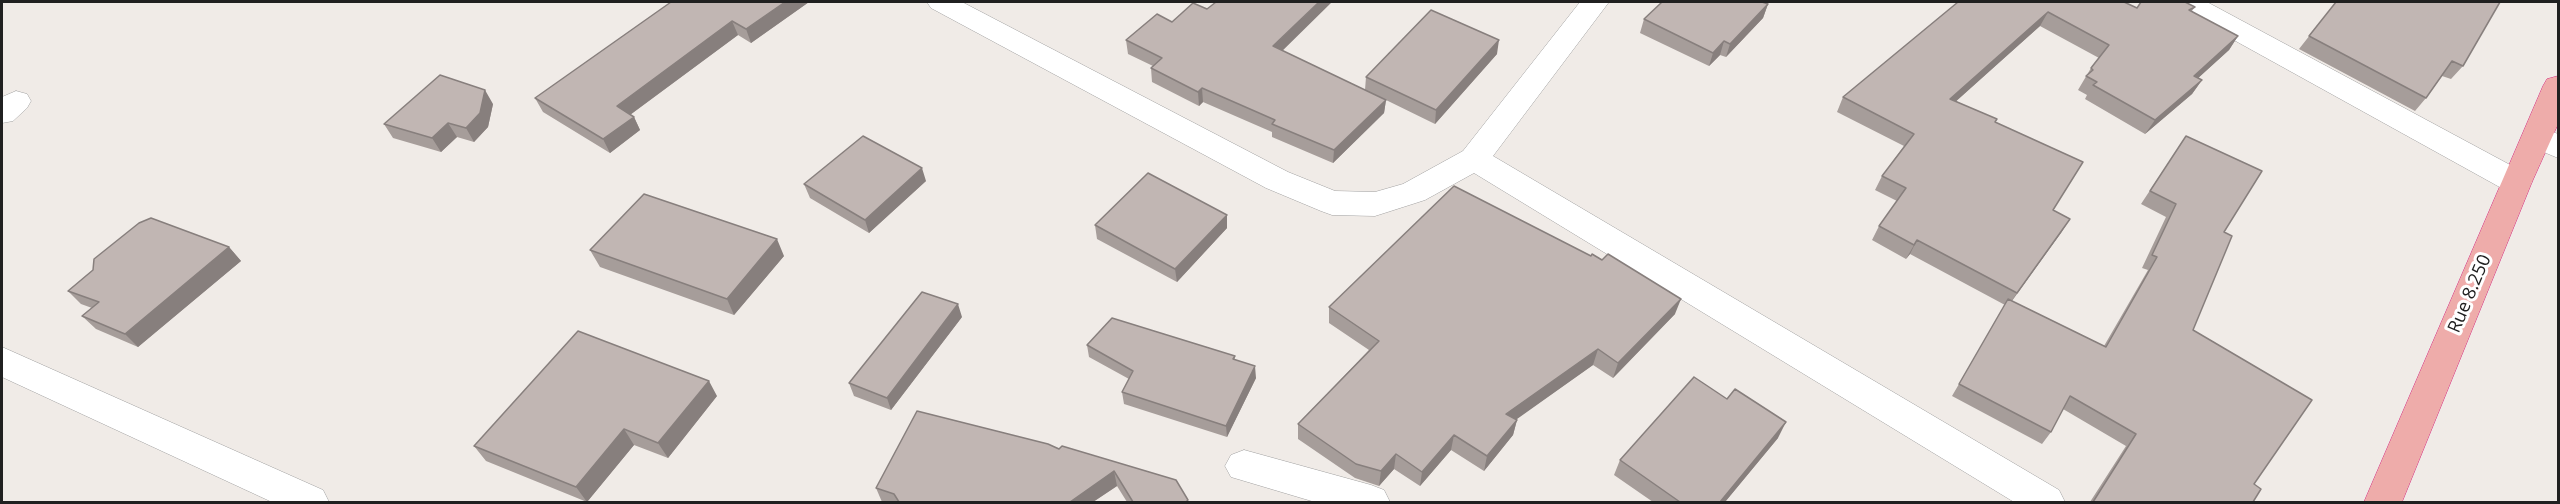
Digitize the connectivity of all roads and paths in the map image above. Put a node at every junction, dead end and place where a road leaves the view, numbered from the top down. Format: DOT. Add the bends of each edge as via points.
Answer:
graph roads {
  1 [pos="941,2"];
  2 [pos="1595,2"];
  3 [pos="2187,2"];
  4 [pos="2559,86"];
  5 [pos="2548,142"];
  6 [pos="1474,159"];
  7 [pos="2516,182"];
  8 [pos="2,361"];
  9 [pos="1244,465"];
  10 [pos="310,502"];
  11 [pos="1371,502"];
  12 [pos="2046,502"];
  13 [pos="2383,502"];
  1 -- 6 [label="street" via="1277,180 1332,203 1375,204 1414,192"];
  2 -- 6 [label="street"];
  3 -- 7 [label="street"];
  4 -- 5 [label="highway, Rue 8.250"];
  5 -- 7 [label="highway, Rue 8.250"];
  6 -- 12 [label="street"];
  7 -- 13 [label="highway, Rue 8.250"];
  8 -- 10 [label="street"];
  9 -- 11 [label="street"];
}
